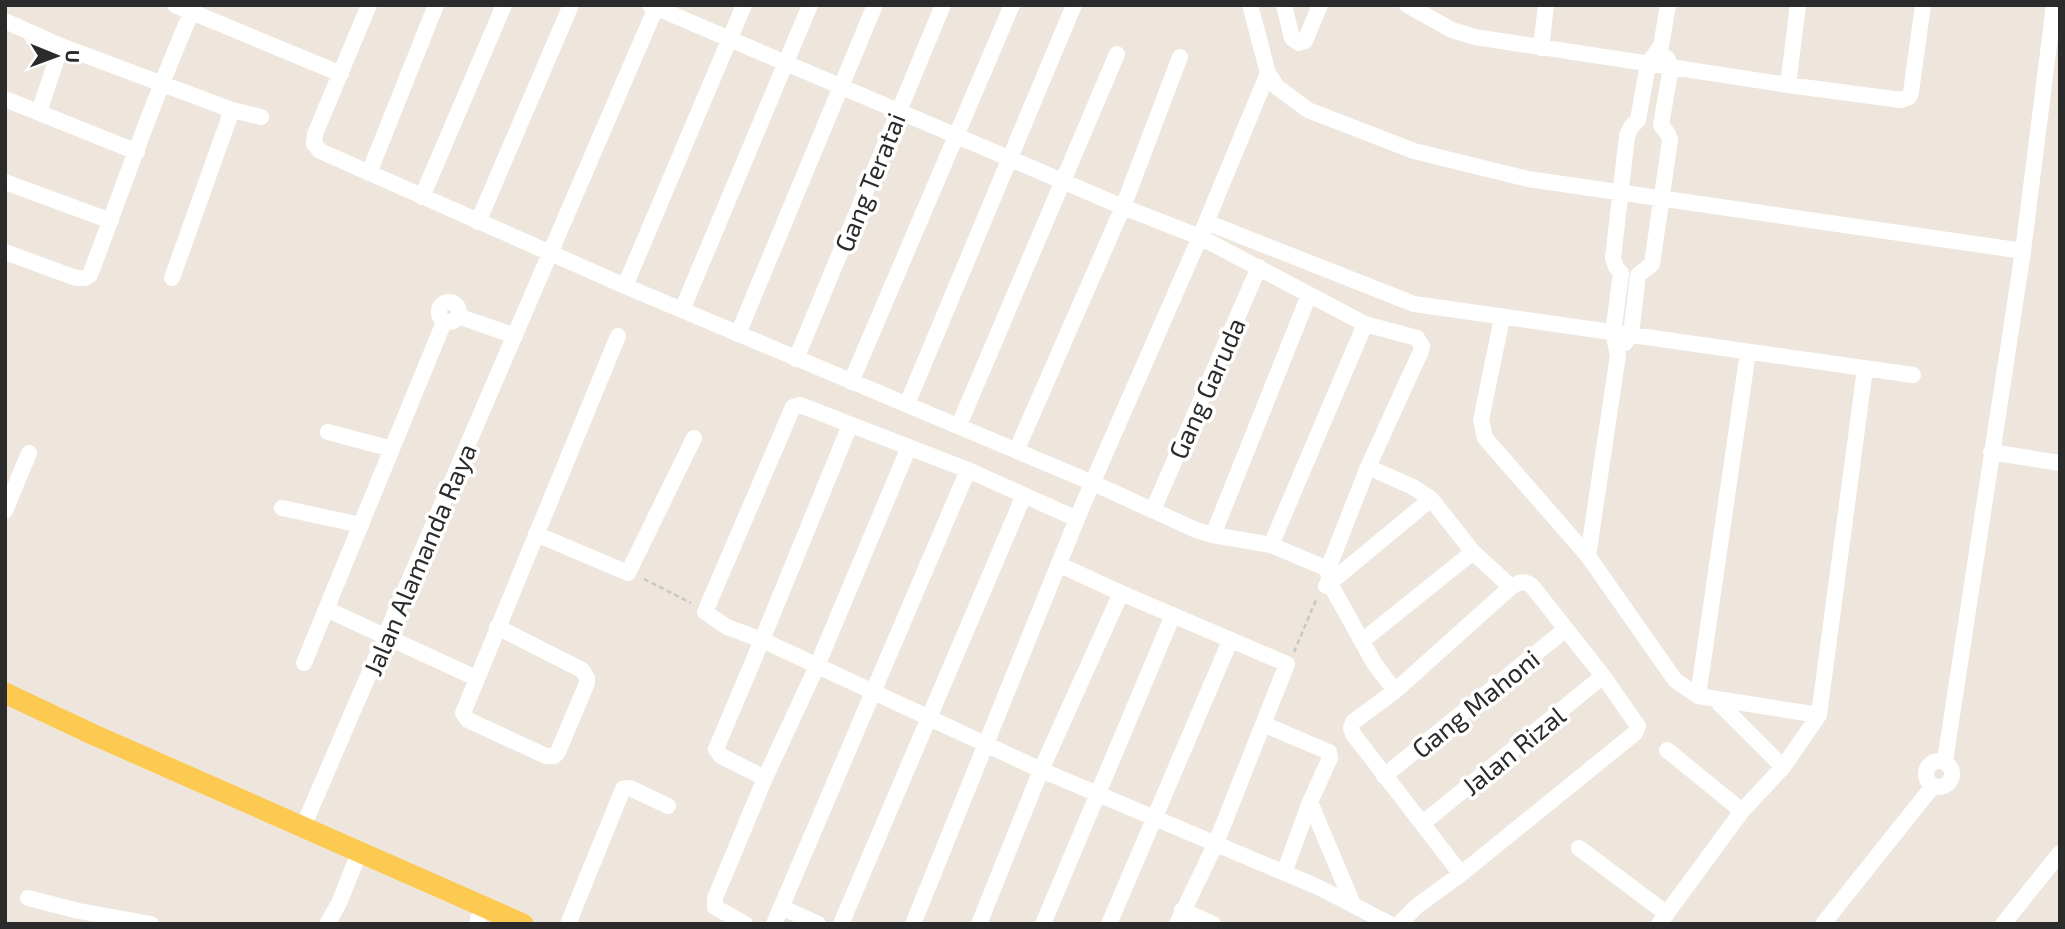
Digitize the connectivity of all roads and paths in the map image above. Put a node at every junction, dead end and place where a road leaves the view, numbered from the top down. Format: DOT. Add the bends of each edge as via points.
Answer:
graph roads {
  1 [pos="176,5"];
  2 [pos="369,5"];
  3 [pos="436,5"];
  4 [pos="504,5"];
  5 [pos="571,5"];
  6 [pos="744,5"];
  7 [pos="810,5"];
  8 [pos="875,5"];
  9 [pos="943,5"];
  10 [pos="1012,5"];
  11 [pos="1074,5"];
  12 [pos="1250,5"];
  13 [pos="1284,5"];
  14 [pos="1320,5"];
  15 [pos="1546,5"];
  16 [pos="1668,5"];
  17 [pos="1798,5"];
  18 [pos="1923,5"];
  19 [pos="2054,5"];
  20 [pos="654,6"];
  21 [pos="1410,6"];
  22 [pos="192,11"];
  23 [pos="5,21"];
  24 [pos="729,40"];
  25 [pos="61,46"];
  26 [pos="1661,46"];
  27 [pos="1541,48"];
  28 [pos="1116,54"];
  29 [pos="1180,57"];
  30 [pos="784,64"];
  31 [pos="1648,64"];
  32 [pos="1671,67"];
  33 [pos="1268,72"];
  34 [pos="341,74"];
  35 [pos="161,82"];
  36 [pos="1787,85"];
  37 [pos="839,87"];
  38 [pos="5,99"];
  39 [pos="232,110"];
  40 [pos="39,112"];
  41 [pos="897,112"];
  42 [pos="261,117"];
  43 [pos="1639,121"];
  44 [pos="1661,125"];
  45 [pos="956,137"];
  46 [pos="137,152"];
  47 [pos="1009,159"];
  48 [pos="369,173"];
  49 [pos="1064,182"];
  50 [pos="5,183"];
  51 [pos="1620,194"];
  52 [pos="422,197"];
  53 [pos="1660,200"];
  54 [pos="1122,208"];
  55 [pos="111,221"];
  56 [pos="478,222"];
  57 [pos="1203,230"];
  58 [pos="2023,251"];
  59 [pos="5,252"];
  60 [pos="548,261"];
  61 [pos="1259,267"];
  62 [pos="1621,273"];
  63 [pos="1638,275"];
  64 [pos="172,278"];
  65 [pos="625,286"];
  66 [pos="1309,295"];
  67 [pos="682,310"];
  68 [pos="1502,318"];
  69 [pos="1365,324"];
  70 [pos="1613,333"];
  71 [pos="738,334"];
  72 [pos="1631,334"];
  73 [pos="515,336"];
  74 [pos="618,336"];
  75 [pos="1748,352"];
  76 [pos="1618,355"];
  77 [pos="796,359"];
  78 [pos="1865,369"];
  79 [pos="1913,376"];
  80 [pos="851,382"];
  81 [pos="907,404"];
  82 [pos="850,425"];
  83 [pos="959,425"];
  84 [pos="328,432"];
  85 [pos="694,438"];
  86 [pos="909,447"];
  87 [pos="392,449"];
  88 [pos="1017,449"];
  89 [pos="1992,452"];
  90 [pos="29,453"];
  91 [pos="2060,463"];
  92 [pos="1368,467"];
  93 [pos="968,470"];
  94 [pos="1092,486"];
  95 [pos="1024,495"];
  96 [pos="1431,499"];
  97 [pos="282,508"];
  98 [pos="1153,510"];
  99 [pos="5,511"];
  100 [pos="1079,514"];
  101 [pos="361,525"];
  102 [pos="536,534"];
  103 [pos="1213,535"];
  104 [pos="1271,545"];
  105 [pos="1473,552"];
  106 [pos="1588,556"];
  107 [pos="1060,565"];
  108 [pos="628,573"];
  109 [pos="1326,583"];
  110 [pos="1511,587"];
  111 [pos="1121,593"];
  112 [pos="326,609"];
  113 [pos="705,612"];
  114 [pos="1172,615"];
  115 [pos="497,627"];
  116 [pos="1566,629"];
  117 [pos="386,636"];
  118 [pos="762,640"];
  119 [pos="1230,641"];
  120 [pos="1362,641"];
  121 [pos="304,663"];
  122 [pos="1287,664"];
  123 [pos="817,666"];
  124 [pos="1604,676"];
  125 [pos="476,678"];
  126 [pos="1395,691"];
  127 [pos="5,693"];
  128 [pos="873,694"];
  129 [pos="1698,696"];
  130 [pos="1714,698"];
  131 [pos="1819,715"];
  132 [pos="928,719"];
  133 [pos="1263,724"];
  134 [pos="986,746"];
  135 [pos="1667,750"];
  136 [pos="1783,766"];
  137 [pos="1041,770"];
  138 [pos="1384,776"];
  139 [pos="765,778"];
  140 [pos="1097,793"];
  141 [pos="1310,802"];
  142 [pos="668,806"];
  143 [pos="1742,811"];
  144 [pos="1154,816"];
  145 [pos="1423,823"];
  146 [pos="303,827"];
  147 [pos="1216,843"];
  148 [pos="1579,848"];
  149 [pos="359,853"];
  150 [pos="2060,853"];
  151 [pos="1284,873"];
  152 [pos="1461,874"];
  153 [pos="28,898"];
  154 [pos="1352,902"];
  155 [pos="781,906"];
  156 [pos="480,915"];
  157 [pos="1180,917"];
  158 [pos="1663,919"];
  159 [pos="1397,923"];
  160 [pos="151,924"];
  161 [pos="327,924"];
  162 [pos="523,924"];
  163 [pos="568,924"];
  164 [pos="745,924"];
  165 [pos="774,924"];
  166 [pos="818,924"];
  167 [pos="841,924"];
  168 [pos="913,924"];
  169 [pos="979,924"];
  170 [pos="1043,924"];
  171 [pos="1109,924"];
  172 [pos="1213,924"];
  173 [pos="1823,924"];
  174 [pos="2003,924"];
  1 -- 22 [label="street"];
  2 -- 34 [label="street"];
  3 -- 48 [label="street"];
  4 -- 52 [label="street"];
  5 -- 56 [label="street"];
  6 -- 24 [label="street"];
  7 -- 30 [label="street"];
  8 -- 37 [label="street"];
  9 -- 41 [label="street, Gang Teratai"];
  10 -- 45 [label="street"];
  11 -- 47 [label="street"];
  12 -- 33 [label="street"];
  13 -- 14 [label="street" via="1292,38 1299,43 1305,41"];
  15 -- 27 [label="street"];
  16 -- 26 [label="street"];
  17 -- 36 [label="street"];
  18 -- 36 [label="street" via="1907,99"];
  19 -- 58 [label="street"];
  20 -- 24 [label="street"];
  20 -- 60 [label="street, Jalan Alamanda Raya"];
  21 -- 27 [label="street" via="1464,34"];
  22 -- 34 [label="street"];
  22 -- 35 [label="street"];
  23 -- 25 [label="street"];
  24 -- 30 [label="street"];
  24 -- 65 [label="street"];
  25 -- 35 [label="street"];
  25 -- 40 [label="street"];
  26 -- 31 [label="street"];
  26 -- 32 [label="street"];
  27 -- 31 [label="street"];
  28 -- 49 [label="street"];
  29 -- 54 [label="street"];
  30 -- 37 [label="street"];
  30 -- 67 [label="street"];
  31 -- 32 [label="street"];
  31 -- 43 [label="street"];
  32 -- 36 [label="street"];
  32 -- 44 [label="street"];
  33 -- 51 [label="street" via="1277,87 1308,110 1414,150 1528,179"];
  33 -- 57 [label="street"];
  34 -- 48 [label="street" via="314,144"];
  35 -- 39 [label="street"];
  35 -- 46 [label="street"];
  37 -- 41 [label="street"];
  37 -- 71 [label="street"];
  38 -- 40 [label="street"];
  39 -- 42 [label="street"];
  39 -- 64 [label="street"];
  40 -- 46 [label="street"];
  41 -- 45 [label="street"];
  41 -- 77 [label="street, Gang Teratai"];
  43 -- 44 [label="street"];
  43 -- 51 [label="street" via="1627,136"];
  44 -- 53 [label="street" via="1670,141"];
  45 -- 47 [label="street"];
  45 -- 80 [label="street"];
  46 -- 55 [label="street"];
  47 -- 49 [label="street"];
  47 -- 81 [label="street"];
  48 -- 52 [label="street"];
  49 -- 54 [label="street"];
  49 -- 83 [label="street"];
  50 -- 55 [label="street"];
  51 -- 53 [label="street"];
  51 -- 62 [label="street" via="1614,258"];
  52 -- 56 [label="street"];
  53 -- 58 [label="street"];
  53 -- 63 [label="street" via="1652,264"];
  54 -- 57 [label="street"];
  54 -- 88 [label="street"];
  55 -- 59 [label="street" via="85,278"];
  56 -- 60 [label="street"];
  57 -- 61 [label="street"];
  57 -- 68 [label="street" via="1414,304"];
  57 -- 94 [label="street"];
  58 -- 89 [label="street"];
  60 -- 65 [label="street"];
  60 -- 73 [label="street, Jalan Alamanda Raya"];
  61 -- 66 [label="street"];
  61 -- 98 [label="street, Gang Garuda"];
  62 -- 63 [label="street"];
  62 -- 70 [label="street"];
  63 -- 72 [label="street"];
  65 -- 67 [label="street"];
  66 -- 69 [label="street"];
  66 -- 103 [label="street"];
  67 -- 71 [label="street"];
  68 -- 70 [label="street"];
  68 -- 106 [label="street" via="1481,420 1485,438"];
  69 -- 92 [label="street" via="1414,337 1422,346"];
  69 -- 104 [label="street"];
  70 -- 72 [label="street"];
  70 -- 76 [label="street"];
  71 -- 77 [label="street"];
  72 -- 75 [label="street"];
  72 -- 76 [label="street"];
  73 -- 87 [label="street" via="451,319"];
  73 -- 117 [label="street, Jalan Alamanda Raya"];
  74 -- 102 [label="street"];
  75 -- 78 [label="street"];
  75 -- 129 [label="street"];
  76 -- 106 [label="street"];
  77 -- 80 [label="street"];
  78 -- 79 [label="street"];
  78 -- 131 [label="street"];
  80 -- 81 [label="street"];
  81 -- 83 [label="street"];
  82 -- 86 [label="street"];
  82 -- 113 [label="street" via="800,405 793,407"];
  82 -- 118 [label="street"];
  83 -- 88 [label="street"];
  84 -- 87 [label="street"];
  85 -- 108 [label="street"];
  86 -- 93 [label="street"];
  86 -- 123 [label="street"];
  87 -- 101 [label="street"];
  88 -- 94 [label="street"];
  89 -- 91 [label="street"];
  89 -- 173 [label="street" via="1945,761 1952,769 1952,780 1944,787 1933,786"];
  90 -- 99 [label="street"];
  92 -- 96 [label="street"];
  92 -- 109 [label="street"];
  93 -- 95 [label="street"];
  93 -- 128 [label="street"];
  94 -- 98 [label="street"];
  94 -- 100 [label="street"];
  95 -- 100 [label="street"];
  95 -- 132 [label="street"];
  96 -- 105 [label="street"];
  96 -- 109 [label="street"];
  97 -- 101 [label="street"];
  98 -- 103 [label="street"];
  100 -- 107 [label="street"];
  101 -- 112 [label="street"];
  102 -- 108 [label="street"];
  102 -- 115 [label="street"];
  103 -- 104 [label="street"];
  104 -- 109 [label="street"];
  105 -- 110 [label="street"];
  105 -- 120 [label="street"];
  106 -- 129 [label="street" via="1675,680"];
  107 -- 111 [label="street"];
  107 -- 134 [label="street"];
  108 -- 113 [label="path" via="664,587"];
  109 -- 120 [label="street"];
  109 -- 122 [label="path"];
  110 -- 116 [label="street" via="1529,584"];
  110 -- 126 [label="street"];
  111 -- 114 [label="street"];
  111 -- 137 [label="street"];
  112 -- 117 [label="street"];
  112 -- 121 [label="street"];
  113 -- 118 [label="street"];
  114 -- 119 [label="street"];
  114 -- 140 [label="street"];
  115 -- 125 [label="street"];
  115 -- 125 [label="street" via="582,670 587,678 558,752 546,756 464,717"];
  116 -- 124 [label="street"];
  116 -- 138 [label="street, Gang Mahoni"];
  117 -- 125 [label="street"];
  117 -- 146 [label="street, Jalan Alamanda Raya"];
  118 -- 123 [label="street"];
  118 -- 139 [label="street" via="716,749"];
  119 -- 122 [label="street"];
  119 -- 144 [label="street"];
  120 -- 126 [label="street"];
  122 -- 133 [label="street"];
  123 -- 128 [label="street"];
  123 -- 139 [label="street"];
  124 -- 145 [label="street, Jalan Rizal"];
  124 -- 152 [label="street" via="1638,730"];
  126 -- 138 [label="street" via="1352,726"];
  127 -- 146 [label="main road"];
  128 -- 132 [label="street"];
  128 -- 155 [label="street"];
  129 -- 130 [label="street"];
  130 -- 131 [label="street"];
  130 -- 136 [label="street"];
  131 -- 136 [label="street"];
  132 -- 134 [label="street"];
  132 -- 167 [label="street"];
  133 -- 141 [label="street" via="1329,752"];
  133 -- 147 [label="street"];
  134 -- 137 [label="street"];
  134 -- 168 [label="street"];
  135 -- 143 [label="street"];
  136 -- 143 [label="street"];
  137 -- 140 [label="street"];
  137 -- 169 [label="street"];
  138 -- 145 [label="street"];
  139 -- 164 [label="street" via="714,903"];
  140 -- 144 [label="street"];
  140 -- 170 [label="street"];
  141 -- 151 [label="street"];
  141 -- 154 [label="street"];
  142 -- 163 [label="street" via="623,789"];
  143 -- 158 [label="street"];
  144 -- 147 [label="street"];
  144 -- 171 [label="street"];
  145 -- 152 [label="street"];
  146 -- 149 [label="main road"];
  147 -- 151 [label="street"];
  147 -- 157 [label="street"];
  148 -- 158 [label="street"];
  149 -- 156 [label="main road"];
  149 -- 161 [label="street"];
  150 -- 174 [label="street"];
  151 -- 154 [label="street"];
  152 -- 159 [label="street"];
  153 -- 160 [label="street"];
  154 -- 159 [label="street"];
  155 -- 165 [label="street"];
  155 -- 166 [label="street"];
  156 -- 162 [label="main road"];
  157 -- 172 [label="street"];
}
